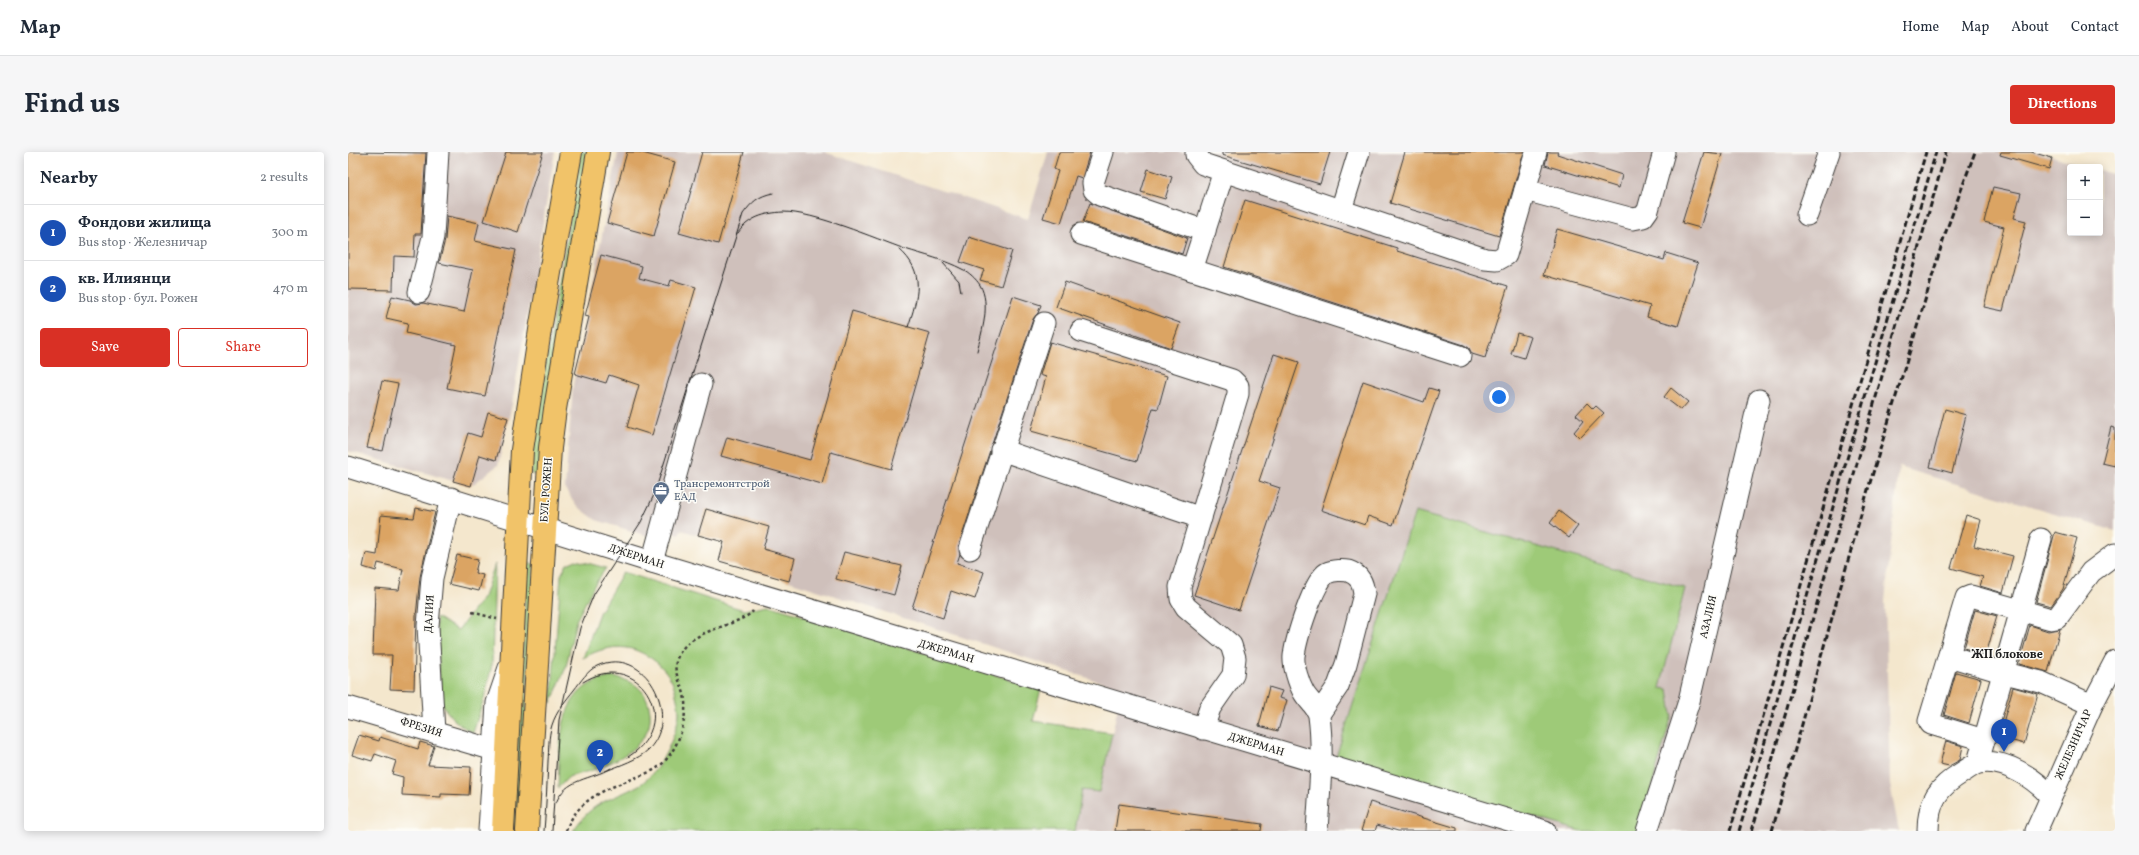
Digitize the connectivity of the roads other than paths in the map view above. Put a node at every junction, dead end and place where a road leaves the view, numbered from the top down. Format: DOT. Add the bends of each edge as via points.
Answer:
graph roads {
  1 [pos="438,152"];
  2 [pos="571,152"];
  3 [pos="598,152"];
  4 [pos="1103,152"];
  5 [pos="1196,152"];
  6 [pos="1359,152"];
  7 [pos="1536,152"];
  8 [pos="1664,152"];
  9 [pos="1830,152"];
  10 [pos="1224,171"];
  11 [pos="1525,190"];
  12 [pos="1341,210"];
  13 [pos="1807,215"];
  14 [pos="1205,231"];
  15 [pos="1082,234"];
  16 [pos="1192,270"];
  17 [pos="419,292"];
  18 [pos="1044,323"];
  19 [pos="1081,331"];
  20 [pos="1460,356"];
  21 [pos="701,384"];
  22 [pos="1759,400"];
  23 [pos="1001,450"];
  24 [pos="348,466"];
  25 [pos="451,498"];
  26 [pos="1201,518"];
  27 [pos="517,519"];
  28 [pos="544,527"];
  29 [pos="2041,539"];
  30 [pos="970,550"];
  31 [pos="2115,554"];
  32 [pos="652,562"];
  33 [pos="2022,611"];
  34 [pos="512,653"];
  35 [pos="1949,656"];
  36 [pos="2115,660"];
  37 [pos="2004,674"];
  38 [pos="2092,705"];
  39 [pos="348,707"];
  40 [pos="1319,714"];
  41 [pos="1203,729"];
  42 [pos="434,732"];
  43 [pos="1984,740"];
  44 [pos="494,750"];
  45 [pos="1978,762"];
  46 [pos="1321,764"];
  47 [pos="2051,797"];
  48 [pos="489,831"];
  49 [pos="503,831"];
  50 [pos="528,831"];
  51 [pos="1317,831"];
  52 [pos="1545,831"];
  53 [pos="1647,831"];
  54 [pos="1928,831"];
  55 [pos="2036,831"];
  1 -- 17 [label="street" via="434,237"];
  2 -- 27 [label="main road" via="527,405"];
  3 -- 28 [label="main road, БУЛ. РОЖЕН" via="555,409"];
  4 -- 14 [label="street" via="1093,183 1094,190 1100,195"];
  5 -- 10 [label="street" via="1196,156 1203,164"];
  6 -- 12 [label="street"];
  7 -- 11 [label="street"];
  8 -- 11 [label="street" via="1648,210 1643,217 1633,218"];
  9 -- 13 [label="street"];
  10 -- 12 [label="street"];
  10 -- 14 [label="street"];
  11 -- 12 [label="street" via="1506,255 1497,260 1486,259"];
  14 -- 16 [label="street"];
  15 -- 16 [label="street"];
  16 -- 20 [label="street"];
  18 -- 23 [label="street"];
  19 -- 26 [label="street" via="1232,380 1238,386 1238,394"];
  21 -- 32 [label="street"];
  22 -- 53 [label="street, АЗАЛИЯ" via="1689,701"];
  23 -- 26 [label="street"];
  23 -- 30 [label="street"];
  24 -- 25 [label="street, ДЖЕРМАН"];
  25 -- 27 [label="street, ДЖЕРМАН"];
  25 -- 42 [label="street, ДАЛИЯ" via="432,578 428,626"];
  26 -- 41 [label="street" via="1180,587 1181,599 1186,607 1231,645 1235,658 1233,675 1210,708"];
  27 -- 28 [label="street, ДЖЕРМАН"];
  27 -- 34 [label="main road"];
  28 -- 32 [label="street, ДЖЕРМАН"];
  28 -- 50 [label="main road, БУЛ. РОЖЕН"];
  29 -- 33 [label="street"];
  31 -- 33 [label="street" via="2091,572 2057,618 2051,619"];
  32 -- 41 [label="street, ДЖЕРМАН"];
  33 -- 35 [label="street" via="1968,596"];
  33 -- 37 [label="street"];
  34 -- 44 [label="street" via="497,703"];
  34 -- 49 [label="main road"];
  35 -- 37 [label="street"];
  35 -- 43 [label="street" via="1929,722"];
  36 -- 38 [label="street, ЖЕЛЕЗНИЧАР"];
  37 -- 38 [label="street" via="2041,682"];
  37 -- 43 [label="street"];
  38 -- 47 [label="street, ЖЕЛЕЗНИЧАР"];
  39 -- 42 [label="street, ФРЕЗИЯ"];
  40 -- 40 [label="street" via="1304,693 1299,680 1294,658 1299,630 1320,579 1328,572 1348,571 1358,576 1363,584 1364,594 1338,686"];
  40 -- 46 [label="street"];
  41 -- 46 [label="street, ДЖЕРМАН"];
  42 -- 44 [label="street, ФРЕЗИЯ"];
  43 -- 45 [label="street"];
  44 -- 48 [label="street"];
  45 -- 47 [label="street" via="2003,765 2016,771 2039,785"];
  45 -- 54 [label="street" via="1940,789 1928,815"];
  46 -- 51 [label="street"];
  46 -- 52 [label="street, ДЖЕРМАН"];
  47 -- 55 [label="street, ЖЕЛЕЗНИЧАР"];
}
